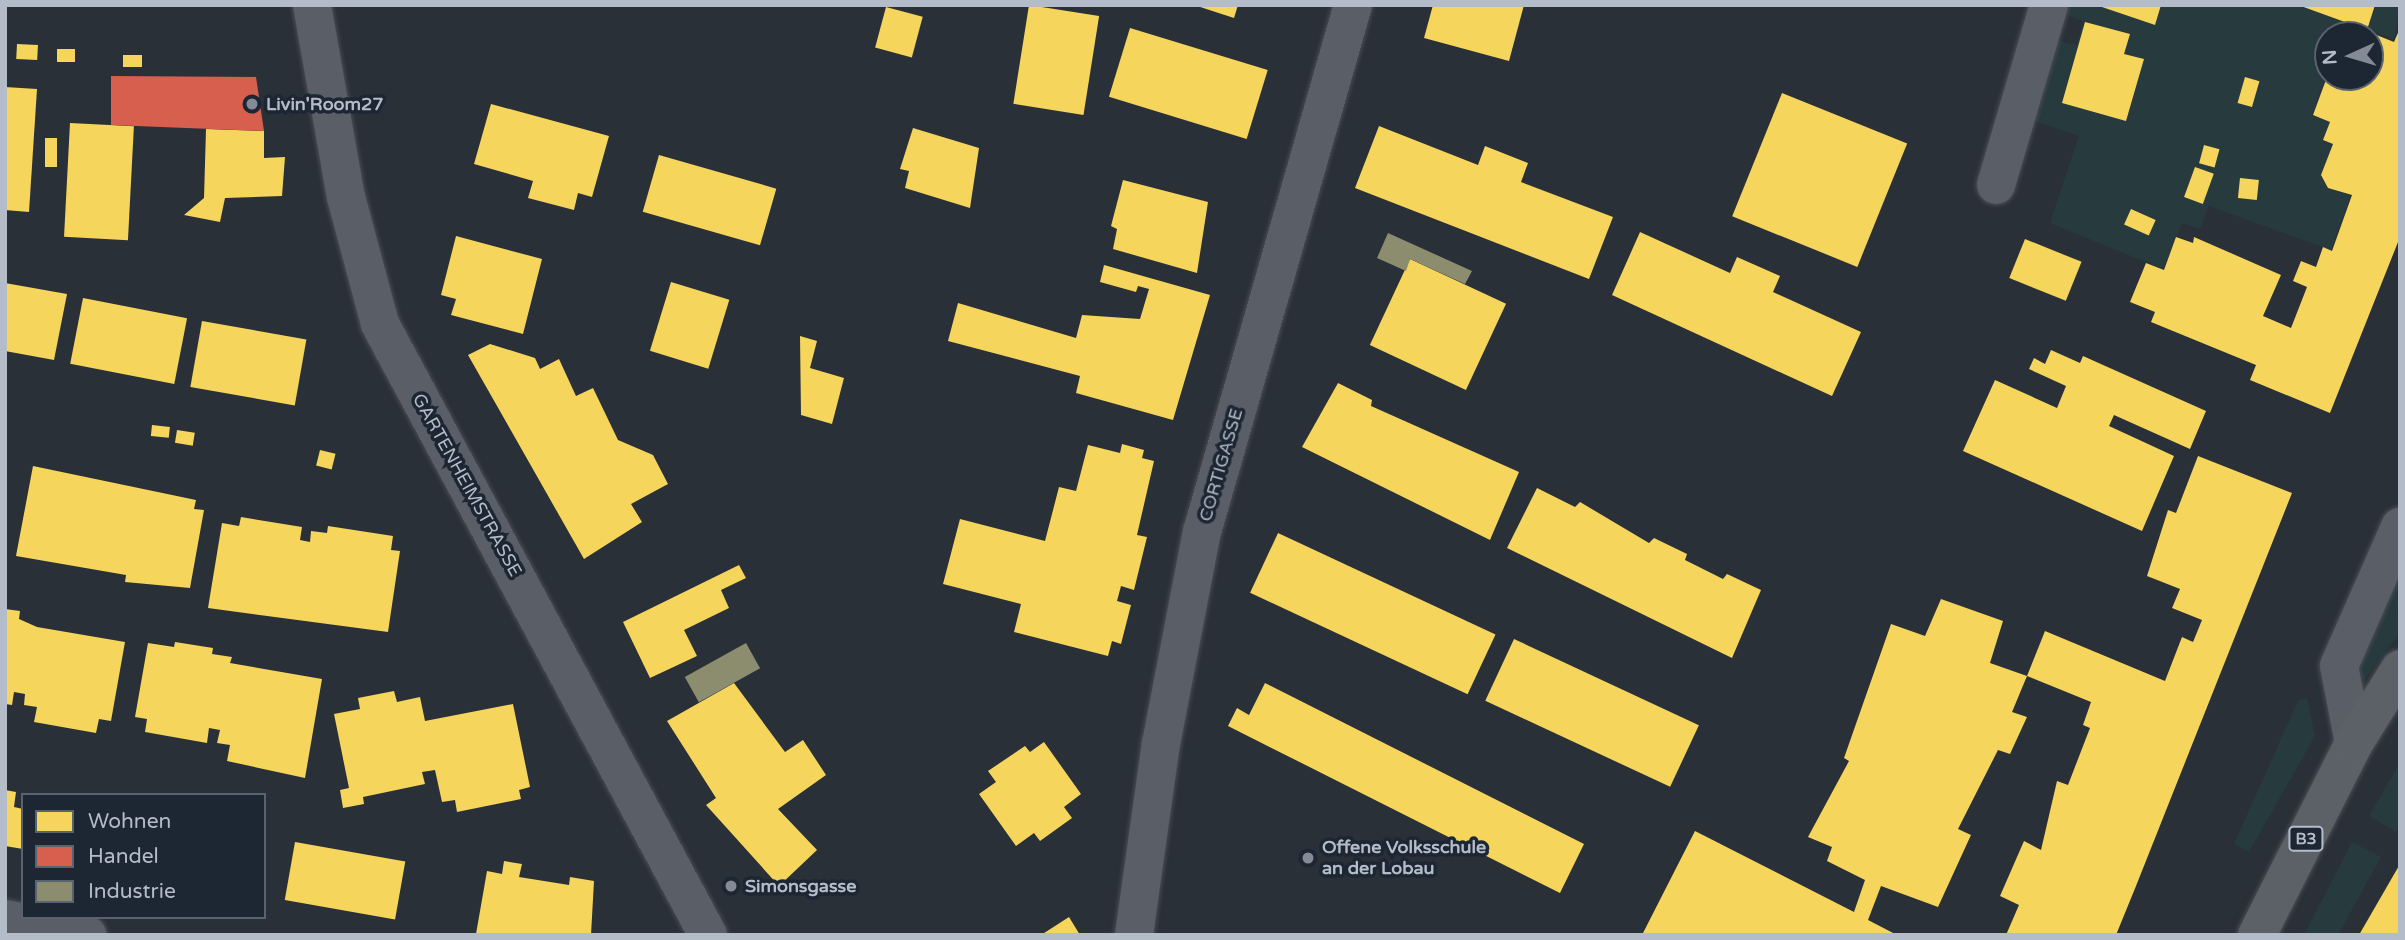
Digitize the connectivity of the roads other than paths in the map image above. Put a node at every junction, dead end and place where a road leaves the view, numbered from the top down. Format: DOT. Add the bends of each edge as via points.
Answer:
graph roads {
  1 [pos="312,5"];
  2 [pos="1353,5"];
  3 [pos="2049,5"];
  4 [pos="1996,185"];
  5 [pos="2400,527"];
  6 [pos="2400,669"];
  7 [pos="2354,743"];
  8 [pos="5,919"];
  9 [pos="87,935"];
  10 [pos="708,935"];
  11 [pos="1134,935"];
  12 [pos="2257,935"];
  1 -- 10 [label="street, GARTENHEIMSTRASSE" via="346,197 380,324"];
  2 -- 11 [label="street, CORTIGASSE" via="1202,532 1161,744"];
  3 -- 4 [label="street"];
  5 -- 7 [label="street" via="2339,666"];
  6 -- 7 [label="main road, B3"];
  7 -- 12 [label="main road, B3"];
  8 -- 9 [label="street"];
}
